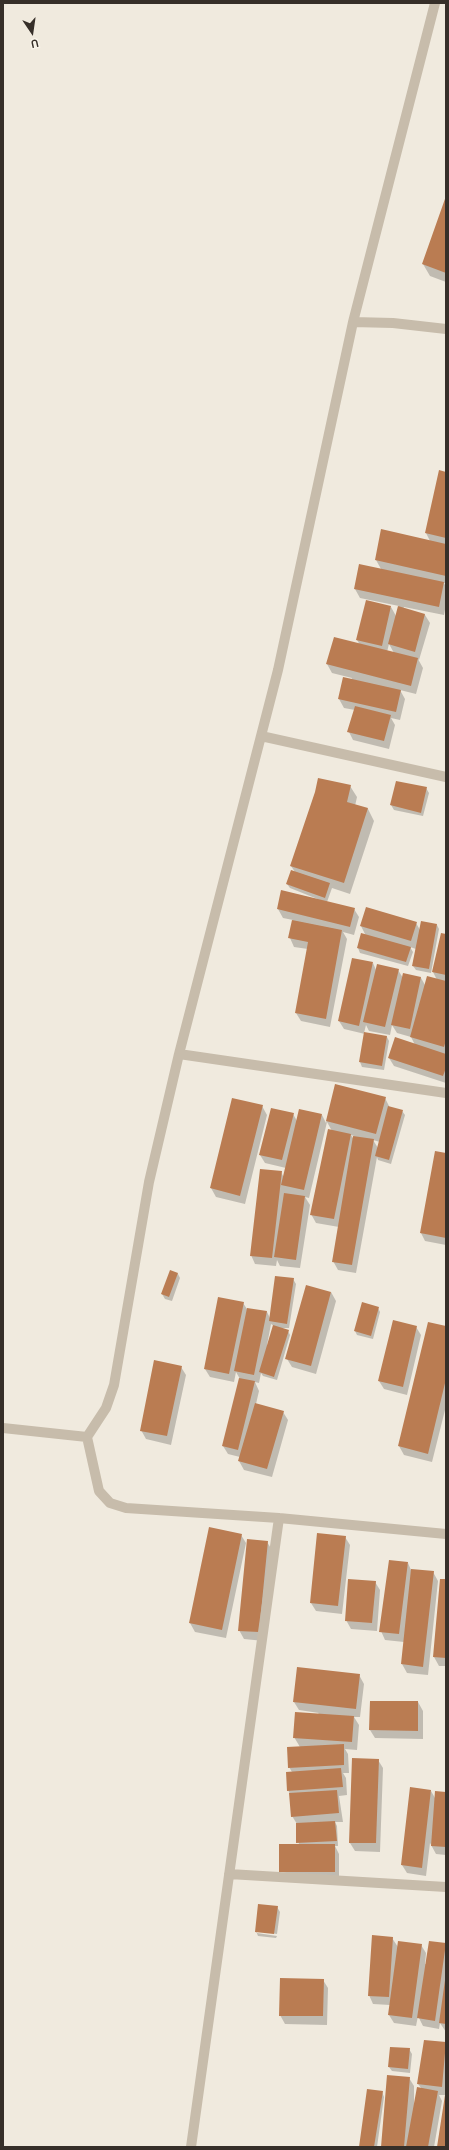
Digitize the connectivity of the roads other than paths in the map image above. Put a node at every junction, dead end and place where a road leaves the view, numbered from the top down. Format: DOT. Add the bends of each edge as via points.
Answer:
graph roads {
  1 [pos="434,3"];
  2 [pos="354,322"];
  3 [pos="446,329"];
  4 [pos="261,736"];
  5 [pos="446,777"];
  6 [pos="179,1054"];
  7 [pos="445,1090"];
  8 [pos="3,1428"];
  9 [pos="87,1436"];
  10 [pos="279,1518"];
  11 [pos="446,1534"];
  12 [pos="229,1874"];
  13 [pos="446,1887"];
  14 [pos="192,2147"];
  1 -- 2 [label="street"];
  2 -- 3 [label="street"];
  2 -- 4 [label="street" via="278,670"];
  4 -- 5 [label="street"];
  4 -- 6 [label="street"];
  6 -- 7 [label="street"];
  6 -- 9 [label="street" via="149,1182 114,1384 106,1408"];
  8 -- 9 [label="street"];
  9 -- 10 [label="street" via="99,1491 110,1503 126,1508"];
  10 -- 11 [label="street"];
  10 -- 12 [label="street"];
  12 -- 13 [label="street"];
  12 -- 14 [label="street"];
}
